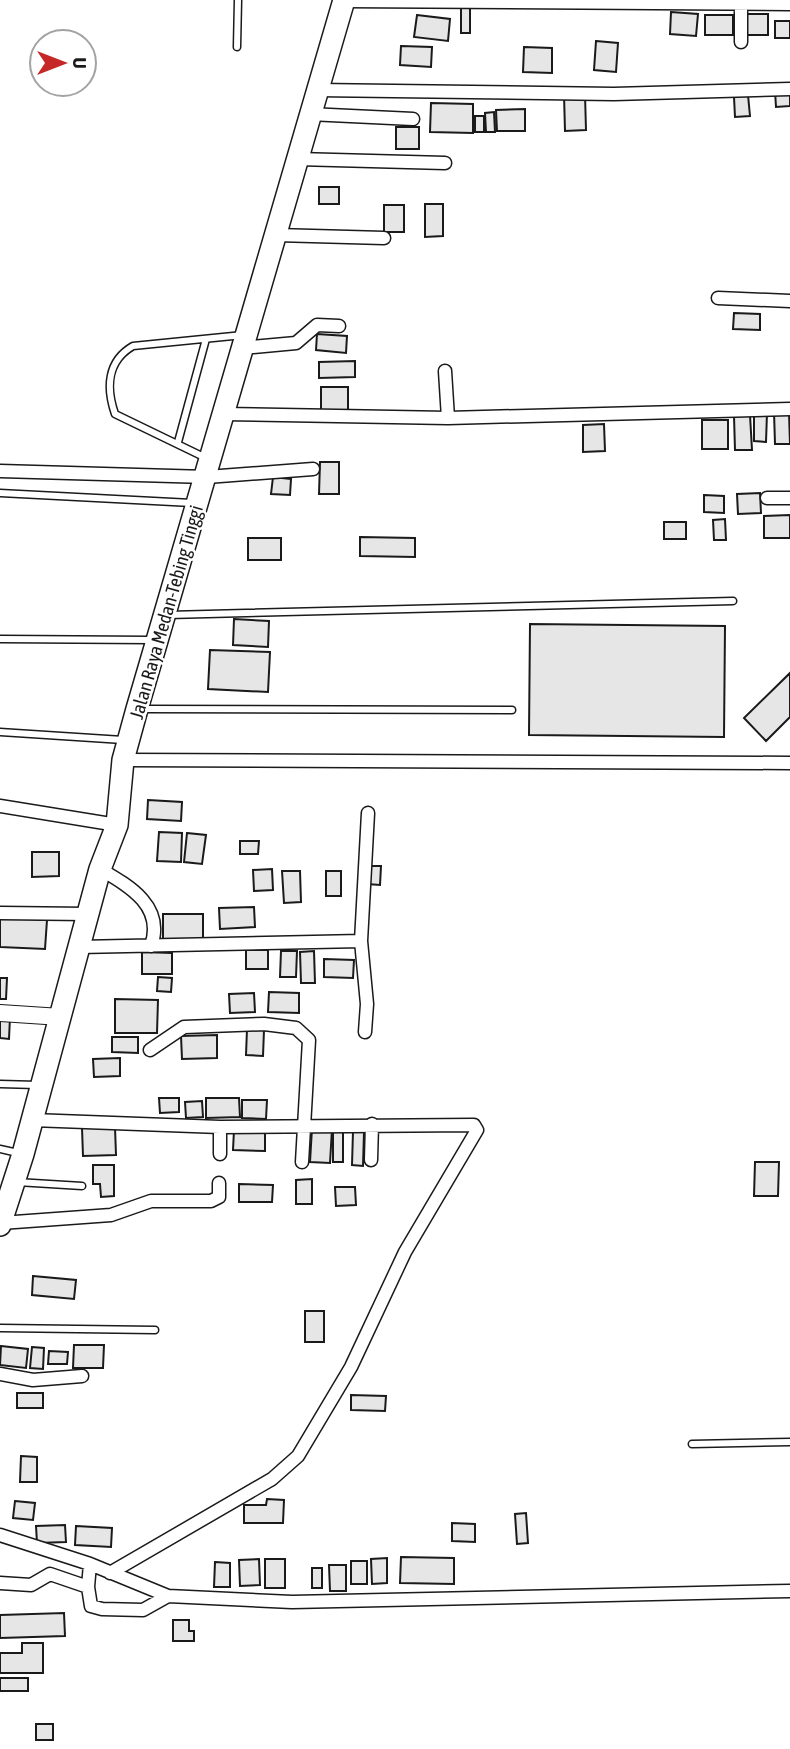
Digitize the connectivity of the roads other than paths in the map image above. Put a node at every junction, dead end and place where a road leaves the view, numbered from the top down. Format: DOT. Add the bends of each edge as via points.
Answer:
graph roads {
  1 [pos="238,0"];
  2 [pos="344,1"];
  3 [pos="790,4"];
  4 [pos="741,6"];
  5 [pos="741,42"];
  6 [pos="237,47"];
  7 [pos="790,89"];
  8 [pos="316,90"];
  9 [pos="309,114"];
  10 [pos="413,119"];
  11 [pos="297,159"];
  12 [pos="445,163"];
  13 [pos="276,235"];
  14 [pos="384,238"];
  15 [pos="718,298"];
  16 [pos="790,301"];
  17 [pos="339,326"];
  18 [pos="206,339"];
  19 [pos="244,341"];
  20 [pos="445,371"];
  21 [pos="790,409"];
  22 [pos="223,414"];
  23 [pos="448,418"];
  24 [pos="178,442"];
  25 [pos="209,469"];
  26 [pos="313,469"];
  27 [pos="0,471"];
  28 [pos="0,493"];
  29 [pos="767,498"];
  30 [pos="790,498"];
  31 [pos="197,503"];
  32 [pos="733,601"];
  33 [pos="166,615"];
  34 [pos="0,639"];
  35 [pos="157,640"];
  36 [pos="137,709"];
  37 [pos="512,710"];
  38 [pos="0,732"];
  39 [pos="126,750"];
  40 [pos="785,763"];
  41 [pos="0,806"];
  42 [pos="368,813"];
  43 [pos="117,825"];
  44 [pos="100,869"];
  45 [pos="0,913"];
  46 [pos="87,914"];
  47 [pos="361,941"];
  48 [pos="151,946"];
  49 [pos="79,947"];
  50 [pos="0,1013"];
  51 [pos="61,1017"];
  52 [pos="365,1032"];
  53 [pos="150,1050"];
  54 [pos="0,1084"];
  55 [pos="41,1085"];
  56 [pos="32,1120"];
  57 [pos="372,1124"];
  58 [pos="220,1127"];
  59 [pos="303,1127"];
  60 [pos="0,1149"];
  61 [pos="23,1154"];
  62 [pos="220,1154"];
  63 [pos="372,1160"];
  64 [pos="302,1162"];
  65 [pos="15,1182"];
  66 [pos="219,1183"];
  67 [pos="82,1186"];
  68 [pos="0,1224"];
  69 [pos="0,1328"];
  70 [pos="155,1330"];
  71 [pos="0,1374"];
  72 [pos="82,1376"];
  73 [pos="790,1442"];
  74 [pos="692,1444"];
  75 [pos="0,1535"];
  76 [pos="110,1573"];
  77 [pos="89,1575"];
  78 [pos="0,1583"];
  79 [pos="790,1591"];
  80 [pos="169,1597"];
  1 -- 6 [label="lane"];
  2 -- 4 [label="street"];
  2 -- 8 [label="highway, Jalan Raya Medan-Tebing Tinggi"];
  3 -- 4 [label="street"];
  4 -- 5 [label="street"];
  7 -- 8 [label="street" via="614,94"];
  8 -- 9 [label="highway, Jalan Raya Medan-Tebing Tinggi"];
  9 -- 10 [label="street"];
  9 -- 11 [label="highway, Jalan Raya Medan-Tebing Tinggi"];
  11 -- 12 [label="street"];
  11 -- 13 [label="highway, Jalan Raya Medan-Tebing Tinggi"];
  13 -- 14 [label="street"];
  13 -- 19 [label="highway, Jalan Raya Medan-Tebing Tinggi"];
  15 -- 16 [label="street"];
  17 -- 19 [label="street" via="317,325 296,343"];
  18 -- 19 [label="lane"];
  18 -- 24 [label="lane"];
  18 -- 24 [label="lane" via="132,346 113,364 110,400 115,414"];
  19 -- 22 [label="highway, Jalan Raya Medan-Tebing Tinggi"];
  20 -- 23 [label="street"];
  21 -- 23 [label="street"];
  22 -- 23 [label="street"];
  22 -- 25 [label="highway, Jalan Raya Medan-Tebing Tinggi"];
  24 -- 25 [label="lane"];
  25 -- 26 [label="street"];
  25 -- 27 [label="street"];
  25 -- 31 [label="highway, Jalan Raya Medan-Tebing Tinggi"];
  28 -- 31 [label="lane"];
  29 -- 30 [label="street"];
  31 -- 33 [label="highway, Jalan Raya Medan-Tebing Tinggi"];
  32 -- 33 [label="lane"];
  33 -- 35 [label="highway, Jalan Raya Medan-Tebing Tinggi"];
  34 -- 35 [label="lane"];
  35 -- 36 [label="highway, Jalan Raya Medan-Tebing Tinggi"];
  36 -- 37 [label="lane"];
  36 -- 39 [label="highway, Jalan Raya Medan-Tebing Tinggi"];
  38 -- 39 [label="lane"];
  39 -- 40 [label="street"];
  39 -- 43 [label="highway, Jalan Raya Medan-Tebing Tinggi"];
  41 -- 43 [label="street"];
  42 -- 47 [label="street"];
  43 -- 44 [label="highway, Jalan Raya Medan-Tebing Tinggi"];
  44 -- 46 [label="highway, Jalan Raya Medan-Tebing Tinggi"];
  44 -- 48 [label="street" via="137,891 154,919"];
  45 -- 46 [label="street"];
  46 -- 49 [label="highway, Jalan Raya Medan-Tebing Tinggi"];
  47 -- 48 [label="street"];
  47 -- 52 [label="street"];
  48 -- 49 [label="street"];
  49 -- 51 [label="highway, Jalan Raya Medan-Tebing Tinggi"];
  50 -- 51 [label="street"];
  51 -- 55 [label="highway, Jalan Raya Medan-Tebing Tinggi"];
  53 -- 59 [label="street" via="184,1027 264,1024 296,1028 309,1040"];
  54 -- 55 [label="lane"];
  55 -- 56 [label="highway, Jalan Raya Medan-Tebing Tinggi"];
  56 -- 58 [label="street"];
  56 -- 61 [label="highway, Jalan Raya Medan-Tebing Tinggi"];
  57 -- 59 [label="street"];
  57 -- 63 [label="street"];
  57 -- 76 [label="street" via="474,1125 477,1130 405,1252 351,1367 298,1456 272,1479"];
  58 -- 59 [label="street"];
  58 -- 62 [label="street"];
  59 -- 64 [label="street"];
  60 -- 61 [label="lane"];
  61 -- 65 [label="highway, Jalan Raya Medan-Tebing Tinggi"];
  65 -- 67 [label="lane"];
  65 -- 68 [label="highway, Jalan Raya Medan-Tebing Tinggi"];
  66 -- 68 [label="street" via="219,1196 211,1201 151,1201 111,1215"];
  69 -- 70 [label="lane"];
  71 -- 72 [label="street" via="33,1380"];
  73 -- 74 [label="lane"];
  75 -- 77 [label="street"];
  76 -- 77 [label="street"];
  76 -- 80 [label="street"];
  77 -- 78 [label="street" via="50,1574 31,1585"];
  77 -- 80 [label="street" via="90,1605 102,1609 143,1611"];
  79 -- 80 [label="street" via="292,1602"];
}
